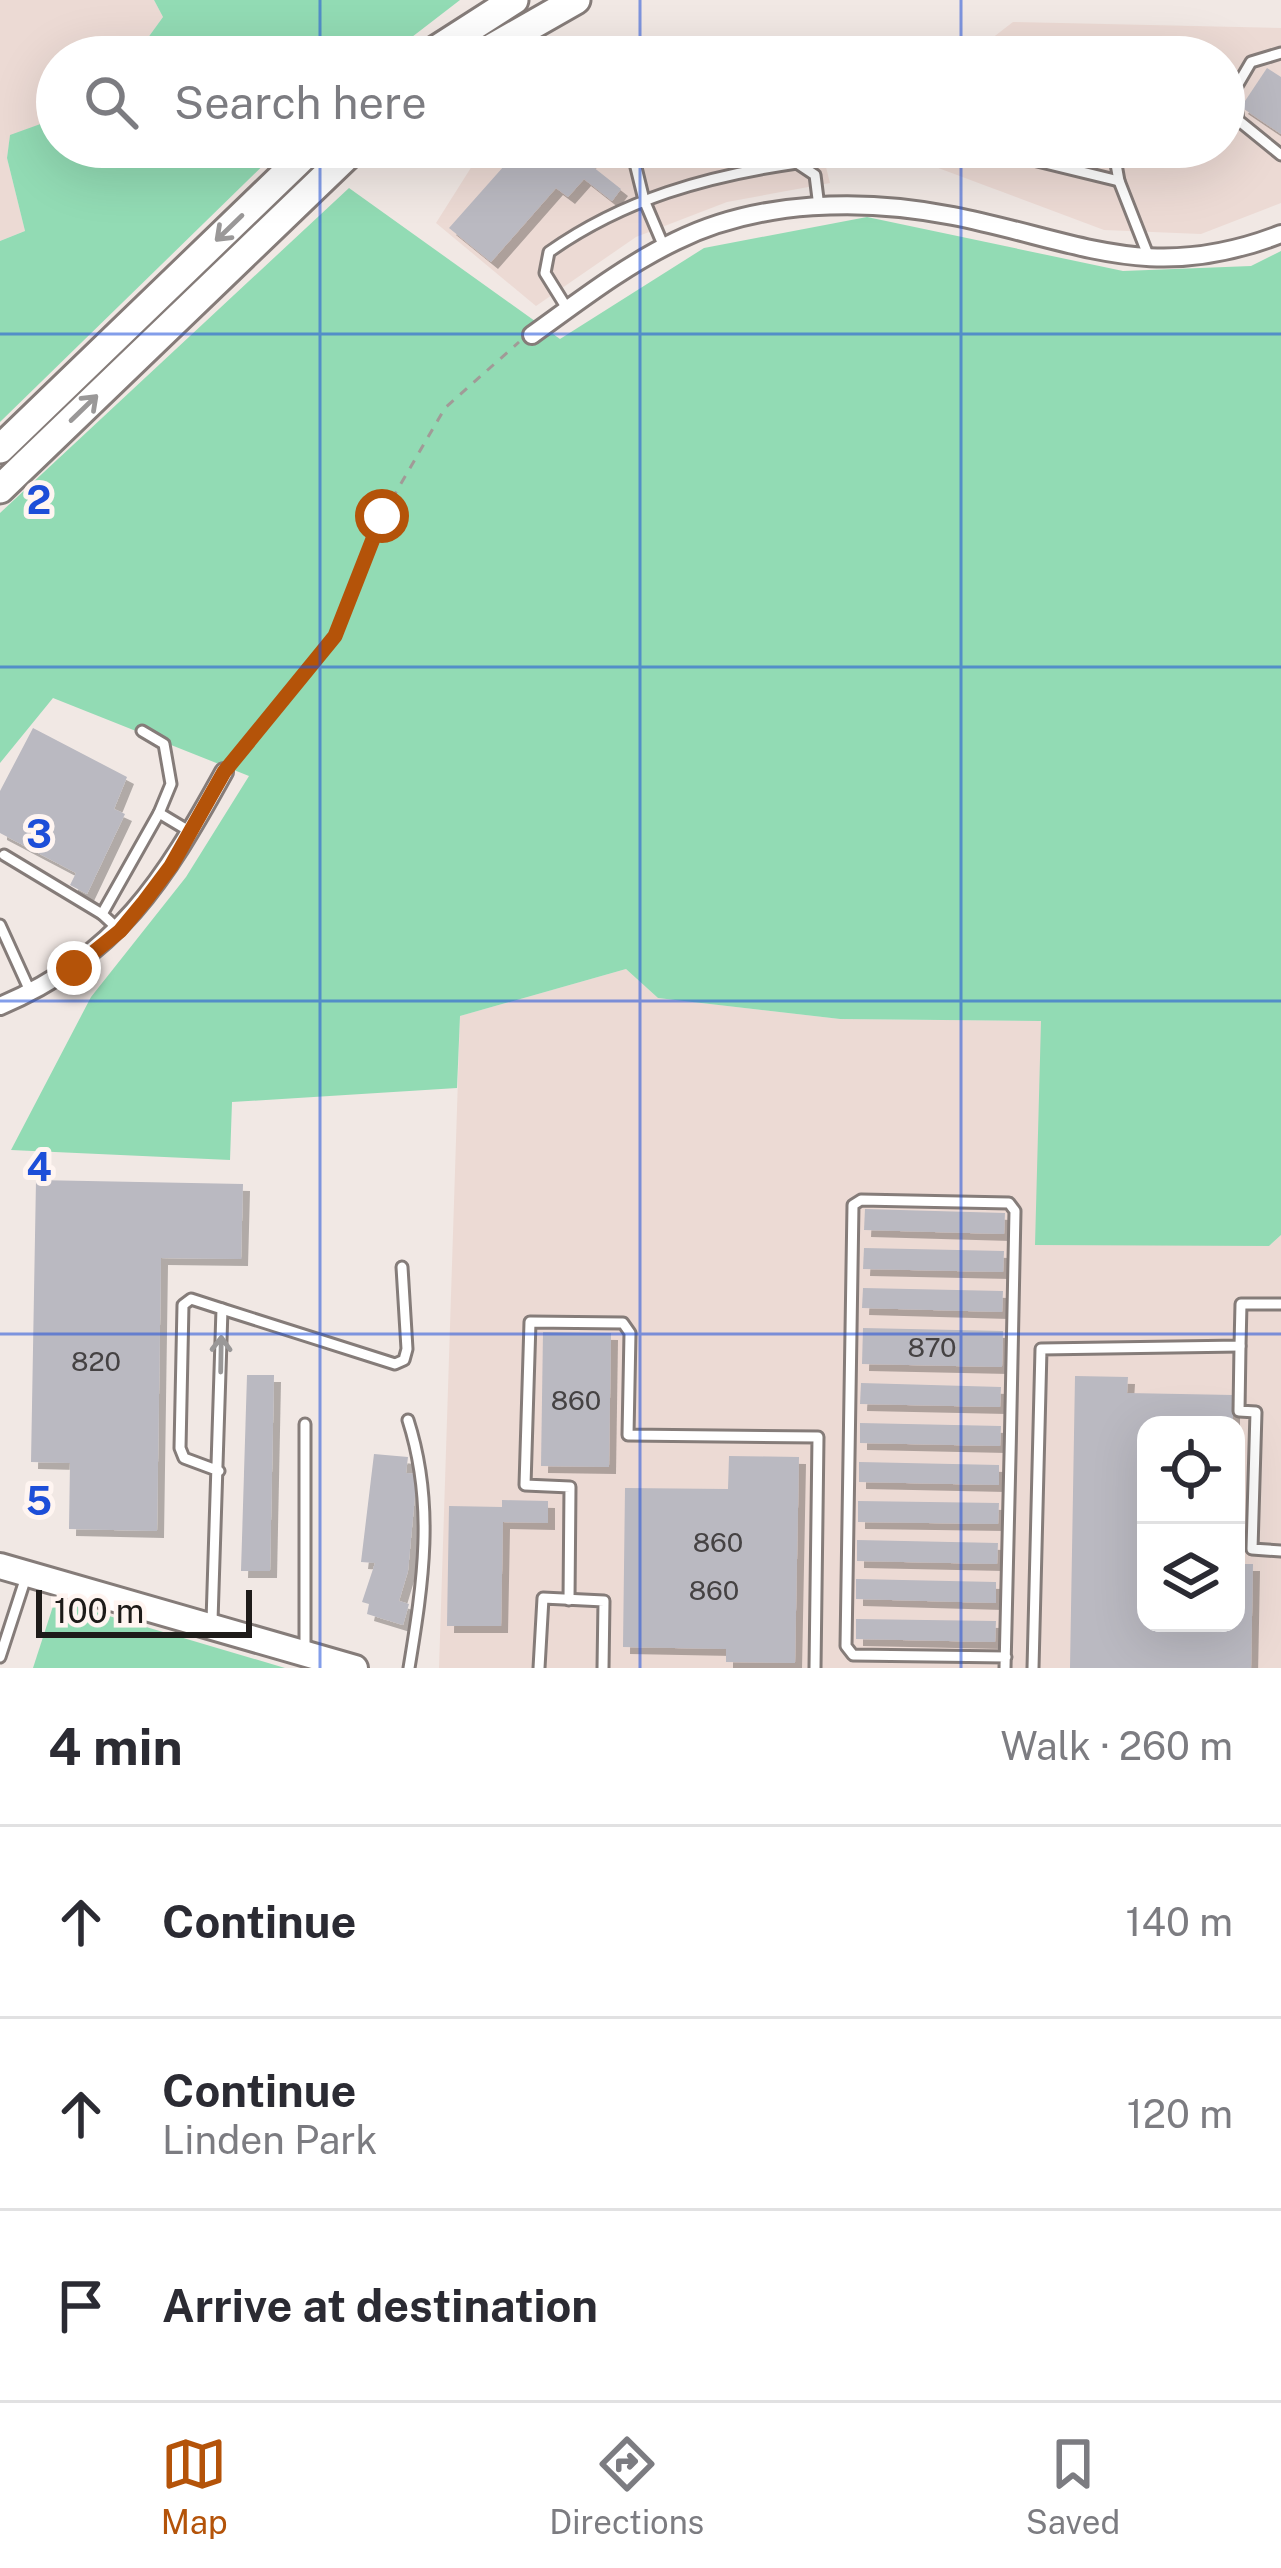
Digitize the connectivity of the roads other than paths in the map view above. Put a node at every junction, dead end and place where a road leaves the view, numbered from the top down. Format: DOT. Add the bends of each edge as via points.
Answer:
graph roads {
  1 [pos="484,0"];
  2 [pos="514,0"];
  3 [pos="575,2"];
  4 [pos="437,36"];
  5 [pos="457,36"];
  6 [pos="514,36"];
  7 [pos="1281,53"];
  8 [pos="1245,72"];
  9 [pos="1245,126"];
  10 [pos="1281,155"];
  11 [pos="291,168"];
  12 [pos="334,168"];
  13 [pos="637,168"];
  14 [pos="771,168"];
  15 [pos="804,168"];
  16 [pos="1066,168"];
  17 [pos="1117,168"];
  18 [pos="1119,181"];
  19 [pos="644,200"];
  20 [pos="819,207"];
  21 [pos="1281,234"];
  22 [pos="664,247"];
  23 [pos="1150,260"];
  24 [pos="568,310"];
  25 [pos="532,335"];
  26 [pos="0,449"];
  27 [pos="0,489"];
  28 [pos="142,730"];
  29 [pos="224,772"];
  30 [pos="159,814"];
  31 [pos="191,832"];
  32 [pos="4,855"];
  33 [pos="102,914"];
  34 [pos="0,925"];
  35 [pos="120,931"];
  36 [pos="31,993"];
  37 [pos="0,1006"];
  38 [pos="402,1267"];
  39 [pos="1281,1304"];
  40 [pos="222,1309"];
  41 [pos="1240,1346"];
  42 [pos="408,1420"];
  43 [pos="305,1424"];
  44 [pos="219,1471"];
  45 [pos="1281,1551"];
  46 [pos="0,1566"];
  47 [pos="27,1574"];
  48 [pos="569,1600"];
  49 [pos="211,1627"];
  50 [pos="305,1654"];
  51 [pos="0,1657"];
  52 [pos="1005,1663"];
  53 [pos="355,1668"];
  54 [pos="409,1668"];
  55 [pos="539,1668"];
  56 [pos="603,1668"];
  57 [pos="814,1668"];
  58 [pos="1033,1668"];
  1 -- 4 [label="main road"];
  2 -- 5 [label="main road"];
  3 -- 6 [label="main road"];
  7 -- 8 [label="lane" via="1251,62"];
  9 -- 10 [label="lane"];
  11 -- 26 [label="main road, one-way"];
  27 -- 12 [label="main road, one-way"];
  13 -- 19 [label="lane"];
  14 -- 19 [label="lane"];
  15 -- 20 [label="lane" via="815,175"];
  16 -- 18 [label="lane"];
  17 -- 18 [label="lane"];
  18 -- 23 [label="lane"];
  19 -- 22 [label="lane"];
  19 -- 24 [label="lane" via="549,251 545,273"];
  20 -- 22 [label="street" via="741,219"];
  20 -- 23 [label="street" via="918,209"];
  21 -- 23 [label="street" via="1192,258"];
  22 -- 24 [label="street"];
  24 -- 25 [label="street"];
  28 -- 30 [label="lane" via="164,744 171,784"];
  29 -- 31 [label="street"];
  30 -- 31 [label="lane"];
  30 -- 33 [label="lane"];
  31 -- 35 [label="street"];
  32 -- 33 [label="lane"];
  33 -- 35 [label="lane"];
  34 -- 36 [label="lane"];
  35 -- 36 [label="street"];
  36 -- 37 [label="street"];
  38 -- 40 [label="lane" via="407,1349 395,1364"];
  39 -- 41 [label="lane" via="1241,1304"];
  44 -- 40 [label="lane, one-way"];
  40 -- 44 [label="lane" via="191,1299 183,1305 180,1424 184,1458"];
  41 -- 45 [label="lane" via="1239,1411 1256,1412 1252,1549"];
  41 -- 58 [label="lane" via="1041,1349"];
  42 -- 54 [label="lane" via="423,1466 426,1524"];
  43 -- 50 [label="lane"];
  44 -- 49 [label="lane"];
  46 -- 47 [label="main road"];
  47 -- 49 [label="main road"];
  47 -- 51 [label="lane"];
  48 -- 55 [label="lane" via="543,1598"];
  48 -- 56 [label="lane" via="604,1601"];
  48 -- 57 [label="lane" via="570,1486 525,1485 530,1322 623,1324 628,1435 818,1437"];
  49 -- 50 [label="main road"];
  50 -- 53 [label="main road"];
  52 -- 52 [label="lane" via="1015,1211 1009,1203 861,1200 853,1205 846,1646 853,1655"];
}
